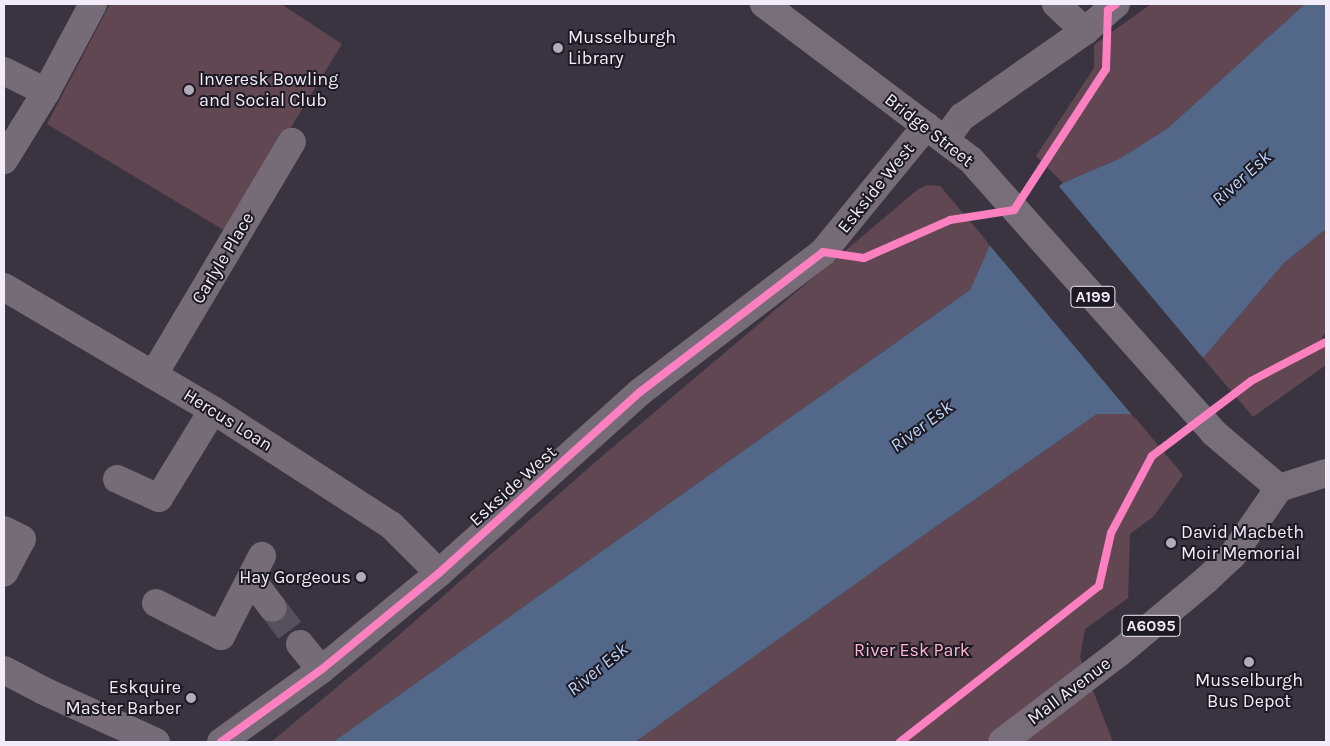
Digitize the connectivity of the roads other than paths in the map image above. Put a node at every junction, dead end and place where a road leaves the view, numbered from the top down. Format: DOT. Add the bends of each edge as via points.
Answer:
graph roads {
  1 [pos="93,4"];
  2 [pos="764,4"];
  3 [pos="1056,4"];
  4 [pos="1116,4"];
  5 [pos="1085,31"];
  6 [pos="4,71"];
  7 [pos="46,92"];
  8 [pos="935,133"];
  9 [pos="292,142"];
  10 [pos="4,160"];
  11 [pos="4,287"];
  12 [pos="154,374"];
  13 [pos="213,410"];
  14 [pos="1326,472"];
  15 [pos="117,479"];
  16 [pos="1279,488"];
  17 [pos="4,530"];
  18 [pos="4,573"];
  19 [pos="439,573"];
  20 [pos="156,603"];
  21 [pos="273,608"];
  22 [pos="300,644"];
  23 [pos="4,670"];
  24 [pos="321,670"];
  25 [pos="156,742"];
  26 [pos="222,742"];
  27 [pos="1002,742"];
  1 -- 7 [label="street"];
  2 -- 8 [label="main road, Bridge Street / A199"];
  3 -- 5 [label="street"];
  4 -- 5 [label="street, Eskside West"];
  5 -- 8 [label="street, Eskside West"];
  6 -- 7 [label="street"];
  7 -- 10 [label="street"];
  8 -- 16 [label="main road, Bridge Street / A199" via="971,160 1214,434"];
  8 -- 19 [label="street, Eskside West" via="823,252 640,392"];
  9 -- 12 [label="street, Carlyle Place"];
  11 -- 12 [label="street, Hercus Loan"];
  12 -- 13 [label="street, Hercus Loan"];
  13 -- 15 [label="street" via="159,498"];
  13 -- 19 [label="street, Hercus Loan" via="391,525"];
  14 -- 16 [label="main road"];
  16 -- 27 [label="main road, Mall Avenue / A6095" via="1232,556 1206,580 1119,653"];
  17 -- 18 [label="street" via="22,539"];
  19 -- 24 [label="street, Eskside West"];
  20 -- 21 [label="street" via="221,636 257,568"];
  22 -- 24 [label="street"];
  23 -- 25 [label="street"];
  24 -- 26 [label="street, Eskside West"];
}
